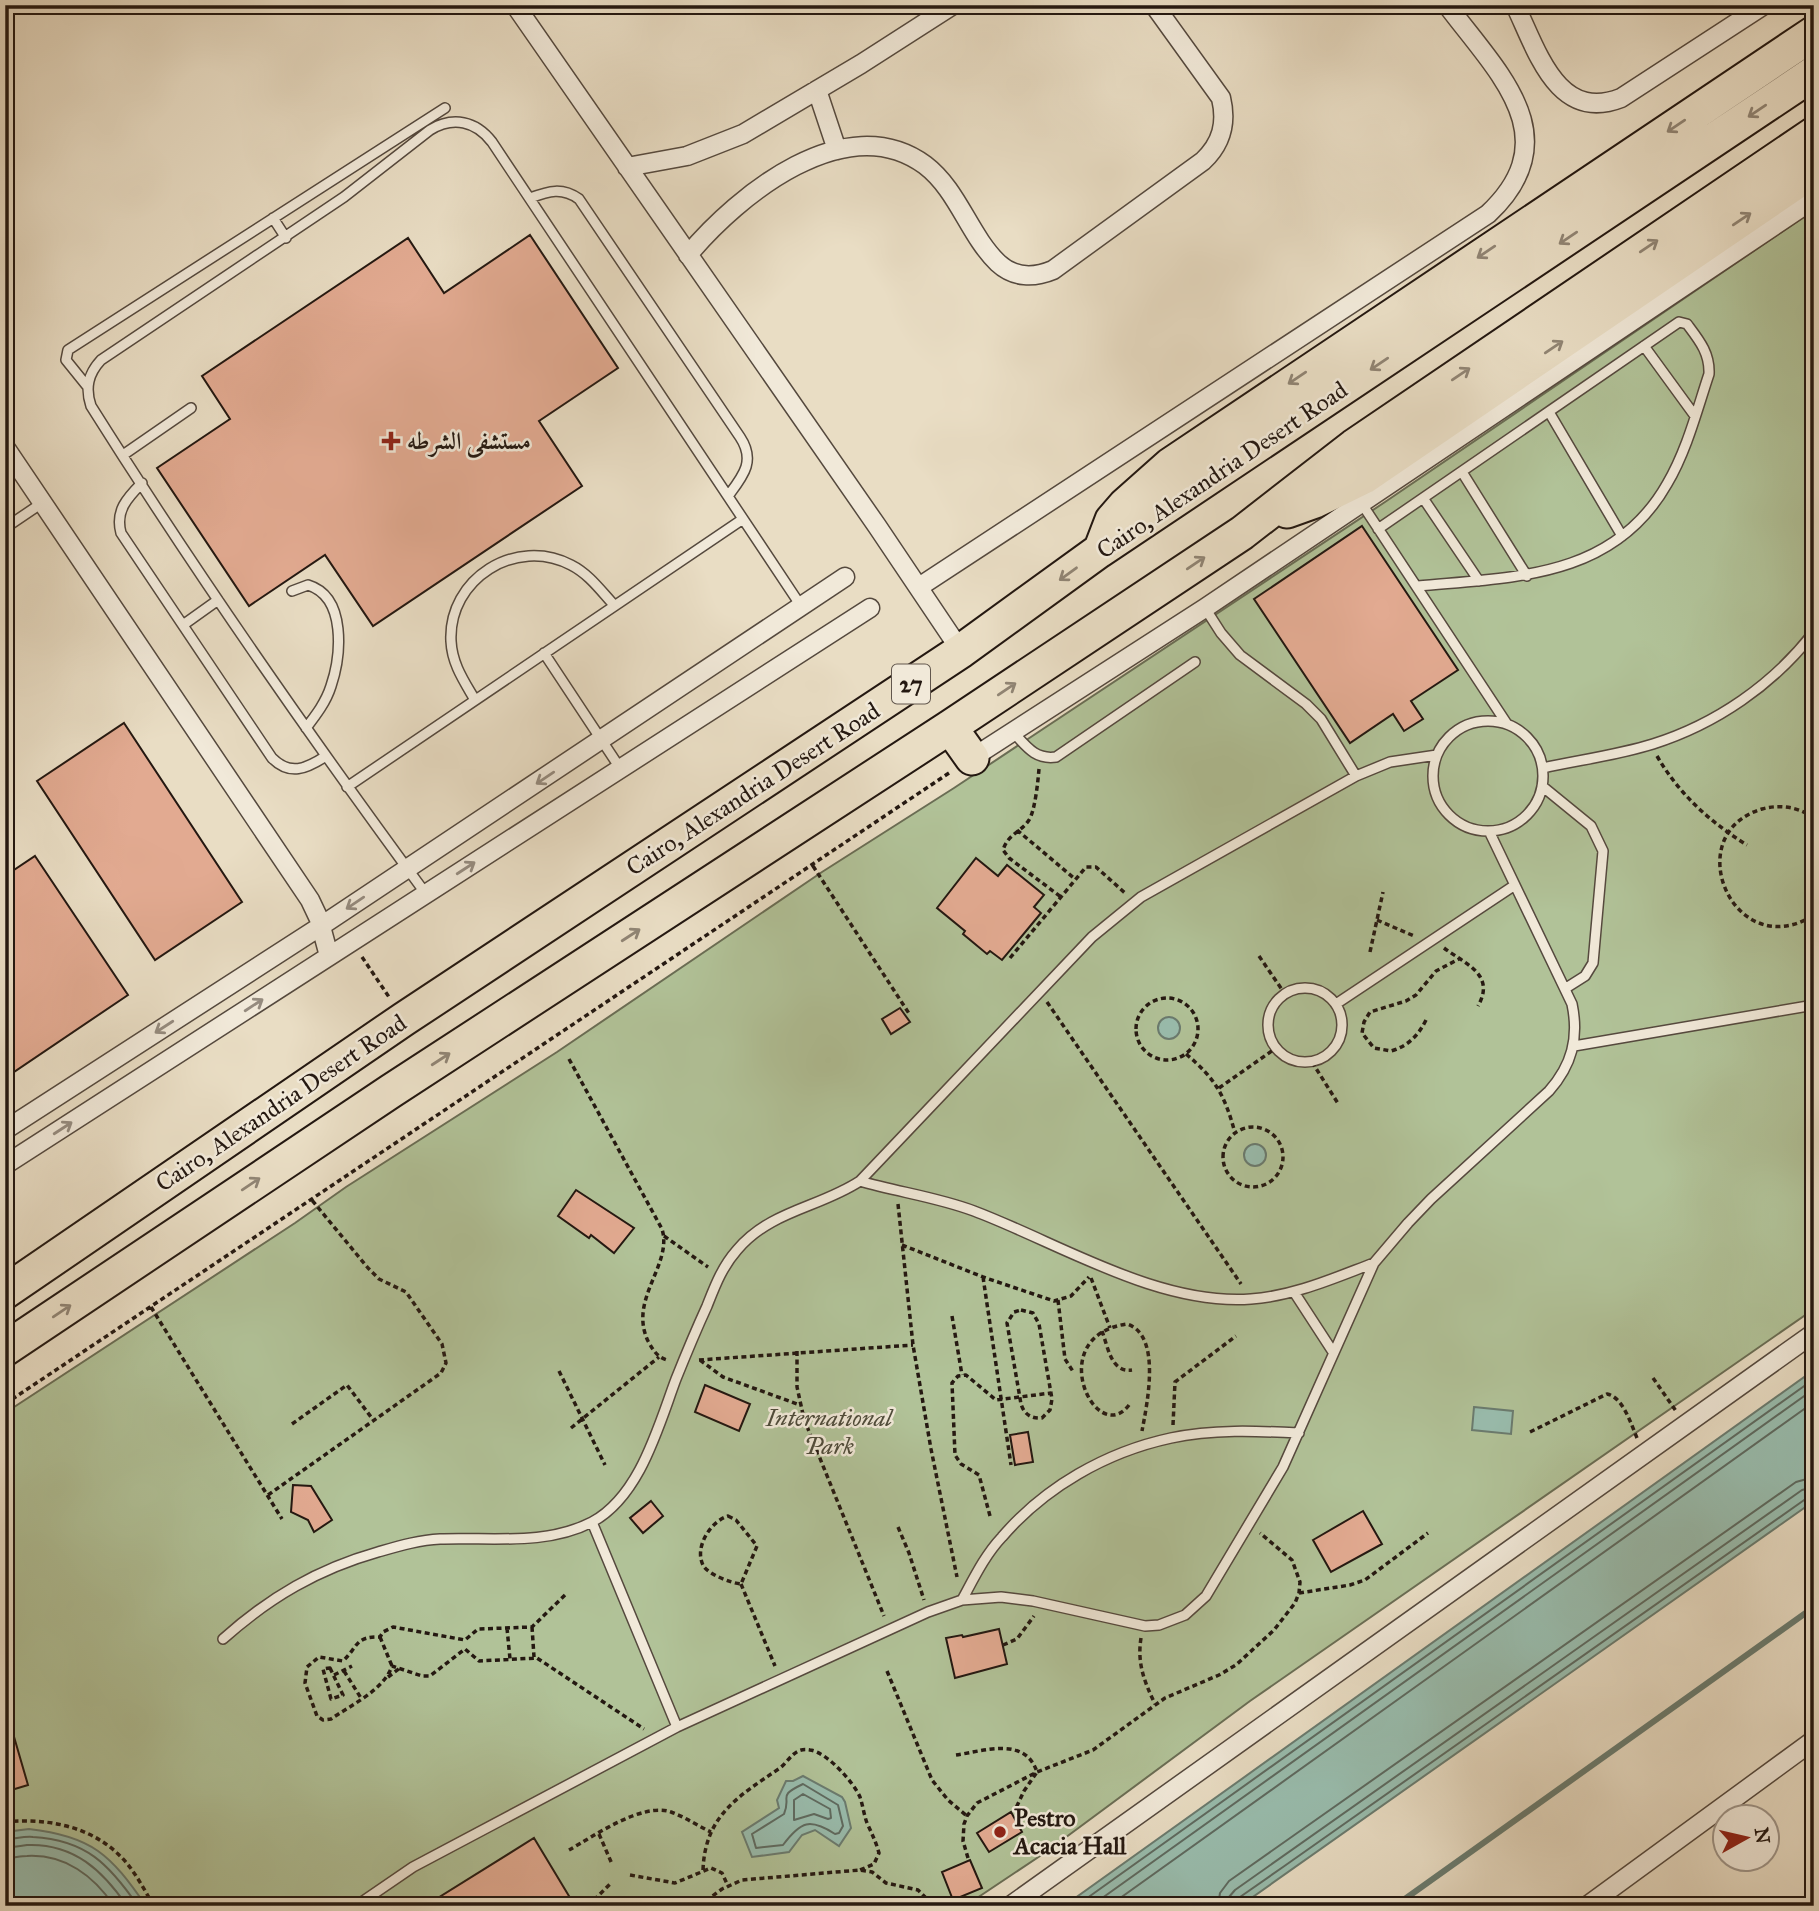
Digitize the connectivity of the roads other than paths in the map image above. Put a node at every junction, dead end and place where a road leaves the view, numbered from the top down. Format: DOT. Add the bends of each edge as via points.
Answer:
graph roads {
  1 [pos="515,5"];
  2 [pos="953,5"];
  3 [pos="1154,5"];
  4 [pos="1447,5"];
  5 [pos="1515,5"];
  6 [pos="1764,5"];
  7 [pos="1814,33"];
  8 [pos="1814,73"];
  9 [pos="817,90"];
  10 [pos="445,107"];
  11 [pos="1814,134"];
  12 [pos="837,150"];
  13 [pos="627,167"];
  14 [pos="1814,170"];
  15 [pos="530,198"];
  16 [pos="1814,199"];
  17 [pos="273,218"];
  18 [pos="286,238"];
  19 [pos="688,255"];
  20 [pos="1644,346"];
  21 [pos="87,386"];
  22 [pos="191,408"];
  23 [pos="1549,412"];
  24 [pos="1695,416"];
  25 [pos="5,447"];
  26 [pos="123,455"];
  27 [pos="1462,472"];
  28 [pos="142,483"];
  29 [pos="728,496"];
  30 [pos="1423,498"];
  31 [pos="42,503"];
  32 [pos="1362,504"];
  33 [pos="1265,517"];
  34 [pos="743,519"];
  35 [pos="5,528"];
  36 [pos="1378,529"];
  37 [pos="1622,536"];
  38 [pos="1099,551"];
  39 [pos="1527,576"];
  40 [pos="845,577"];
  41 [pos="1479,580"];
  42 [pos="1418,586"];
  43 [pos="919,587"];
  44 [pos="292,591"];
  45 [pos="218,600"];
  46 [pos="614,606"];
  47 [pos="801,606"];
  48 [pos="870,608"];
  49 [pos="1205,608"];
  50 [pos="183,625"];
  51 [pos="1813,635"];
  52 [pos="961,651"];
  53 [pos="544,653"];
  54 [pos="1195,662"];
  55 [pos="475,700"];
  56 [pos="1507,724"];
  57 [pos="950,727"];
  58 [pos="306,728"];
  59 [pos="1013,732"];
  60 [pos="601,740"];
  61 [pos="1437,755"];
  62 [pos="326,756"];
  63 [pos="972,758"];
  64 [pos="620,768"];
  65 [pos="1542,768"];
  66 [pos="1356,776"];
  67 [pos="1542,786"];
  68 [pos="347,787"];
  69 [pos="1489,831"];
  70 [pos="407,869"];
  71 [pos="1515,885"];
  72 [pos="426,894"];
  73 [pos="321,926"];
  74 [pos="329,956"];
  75 [pos="1566,988"];
  76 [pos="1336,1004"];
  77 [pos="1814,1005"];
  78 [pos="1574,1046"];
  79 [pos="5,1130"];
  80 [pos="5,1165"];
  81 [pos="860,1181"];
  82 [pos="1374,1264"];
  83 [pos="5,1292"];
  84 [pos="1294,1292"];
  85 [pos="1814,1333"];
  86 [pos="5,1349"];
  87 [pos="1333,1352"];
  88 [pos="1299,1433"];
  89 [pos="592,1522"];
  90 [pos="962,1600"];
  91 [pos="223,1639"];
  92 [pos="677,1727"];
  93 [pos="1814,1740"];
  94 [pos="356,1906"];
  95 [pos="1010,1906"];
  96 [pos="1587,1906"];
  1 -- 13 [label="street"];
  2 -- 9 [label="street"];
  3 -- 12 [label="street" via="1220,98 1224,125 1220,139 1203,161 1053,270 1025,276 999,263 939,178 910,156 880,147"];
  4 -- 43 [label="street" via="1513,93 1521,111 1525,149 1514,185 1502,201"];
  5 -- 6 [label="street" via="1556,85 1575,100 1598,104 1621,98"];
  7 -- 38 [label="highway, one-way" via="1170,465 1112,520"];
  8 -- 38 [label="highway, Cairo, Alexandria Desert Road / 27, one-way"];
  9 -- 12 [label="street"];
  9 -- 13 [label="street" via="716,146"];
  10 -- 17 [label="lane"];
  33 -- 11 [label="highway, Cairo, Alexandria Desert Road / 27, one-way" via="1354,446"];
  12 -- 19 [label="street" via="766,183 724,216"];
  13 -- 19 [label="street"];
  33 -- 14 [label="highway, one-way" via="1315,501 1364,477"];
  15 -- 18 [label="lane" via="487,135 472,124 446,122"];
  15 -- 29 [label="lane"];
  15 -- 29 [label="lane" via="554,190 579,199 740,437 748,464"];
  16 -- 32 [label="street"];
  17 -- 18 [label="lane"];
  17 -- 21 [label="lane" via="68,350 66,360"];
  18 -- 21 [label="lane" via="101,360"];
  19 -- 43 [label="street"];
  20 -- 23 [label="lane"];
  20 -- 24 [label="lane"];
  20 -- 24 [label="lane" via="1679,322 1687,324 1704,347 1709,374"];
  21 -- 26 [label="lane" via="91,406"];
  22 -- 26 [label="lane"];
  23 -- 27 [label="lane"];
  23 -- 37 [label="lane"];
  24 -- 37 [label="lane" via="1667,485"];
  25 -- 31 [label="street"];
  26 -- 28 [label="lane"];
  27 -- 30 [label="lane"];
  27 -- 39 [label="lane"];
  28 -- 45 [label="lane"];
  28 -- 50 [label="lane" via="121,508 120,527"];
  29 -- 34 [label="lane"];
  30 -- 36 [label="lane"];
  30 -- 41 [label="lane"];
  31 -- 35 [label="lane"];
  31 -- 73 [label="street" via="310,900"];
  32 -- 36 [label="lane"];
  32 -- 49 [label="street"];
  57 -- 33 [label="highway, Cairo, Alexandria Desert Road / 27, one-way"];
  34 -- 46 [label="lane"];
  34 -- 47 [label="lane"];
  36 -- 42 [label="lane"];
  37 -- 39 [label="lane" via="1584,560"];
  38 -- 52 [label="highway, Cairo, Alexandria Desert Road / 27, one-way"];
  39 -- 41 [label="lane"];
  40 -- 47 [label="street"];
  41 -- 42 [label="lane"];
  42 -- 56 [label="lane"];
  43 -- 52 [label="street"];
  44 -- 58 [label="lane" via="308,585 318,590 332,608 338,630 338,657 330,688"];
  45 -- 50 [label="lane"];
  45 -- 58 [label="lane"];
  46 -- 53 [label="lane"];
  46 -- 55 [label="lane" via="584,574 561,560 521,556 484,572 465,591 451,630 457,670"];
  47 -- 60 [label="street"];
  48 -- 64 [label="street"];
  49 -- 59 [label="street"];
  49 -- 66 [label="lane" via="1240,655 1321,719"];
  50 -- 62 [label="lane" via="278,765 296,771"];
  51 -- 65 [label="lane" via="1780,670 1731,708 1696,726 1650,745"];
  52 -- 83 [label="highway, Cairo, Alexandria Desert Road / 27" via="404,1019"];
  53 -- 55 [label="lane"];
  53 -- 60 [label="lane"];
  54 -- 59 [label="lane" via="1063,754 1041,757"];
  55 -- 68 [label="lane"];
  56 -- 61 [label="lane" via="1483,720 1461,727"];
  56 -- 65 [label="lane" via="1531,741"];
  57 -- 63 [label="highway"];
  86 -- 57 [label="highway, Cairo, Alexandria Desert Road / 27, one-way" via="391,1090"];
  58 -- 62 [label="lane"];
  59 -- 63 [label="street"];
  60 -- 64 [label="lane"];
  60 -- 70 [label="street, one-way"];
  61 -- 66 [label="lane" via="1390,762"];
  61 -- 69 [label="lane" via="1433,778 1446,811 1466,826"];
  62 -- 68 [label="lane"];
  72 -- 64 [label="street, one-way"];
  65 -- 67 [label="lane"];
  66 -- 81 [label="lane" via="1134,902 1092,937"];
  67 -- 69 [label="lane" via="1524,818"];
  67 -- 75 [label="lane" via="1591,826 1604,860 1592,963 1585,976"];
  68 -- 70 [label="lane"];
  69 -- 71 [label="lane"];
  70 -- 72 [label="lane"];
  70 -- 73 [label="street, one-way"];
  71 -- 75 [label="lane"];
  71 -- 76 [label="lane"];
  72 -- 74 [label="street"];
  73 -- 74 [label="street"];
  73 -- 79 [label="street, one-way"];
  80 -- 74 [label="street, one-way"];
  75 -- 78 [label="lane" via="1575,1020"];
  76 -- 76 [label="lane" via="1342,1032 1326,1057 1299,1062 1276,1048 1268,1025 1270,1013 1284,994 1295,989 1318,990"];
  77 -- 78 [label="lane"];
  78 -- 82 [label="lane" via="1567,1066 1549,1091 1431,1199"];
  81 -- 84 [label="lane" via="971,1210 1100,1265 1178,1292 1226,1300"];
  81 -- 89 [label="lane" via="764,1226 737,1249 720,1275 648,1455 616,1501"];
  82 -- 84 [label="lane"];
  82 -- 87 [label="lane"];
  84 -- 87 [label="lane"];
  85 -- 95 [label="street"];
  87 -- 88 [label="lane"];
  88 -- 90 [label="lane" via="1172,1437 1115,1455 1083,1471 1026,1512 1000,1538"];
  88 -- 90 [label="lane" via="1251,1525 1206,1597 1173,1621 1145,1626 1001,1597"];
  89 -- 91 [label="lane" via="537,1538 436,1539 404,1544 339,1564 268,1602"];
  89 -- 92 [label="lane"];
  90 -- 92 [label="lane" via="889,1628"];
  92 -- 94 [label="lane" via="413,1867"];
  93 -- 96 [label="street"];
}
